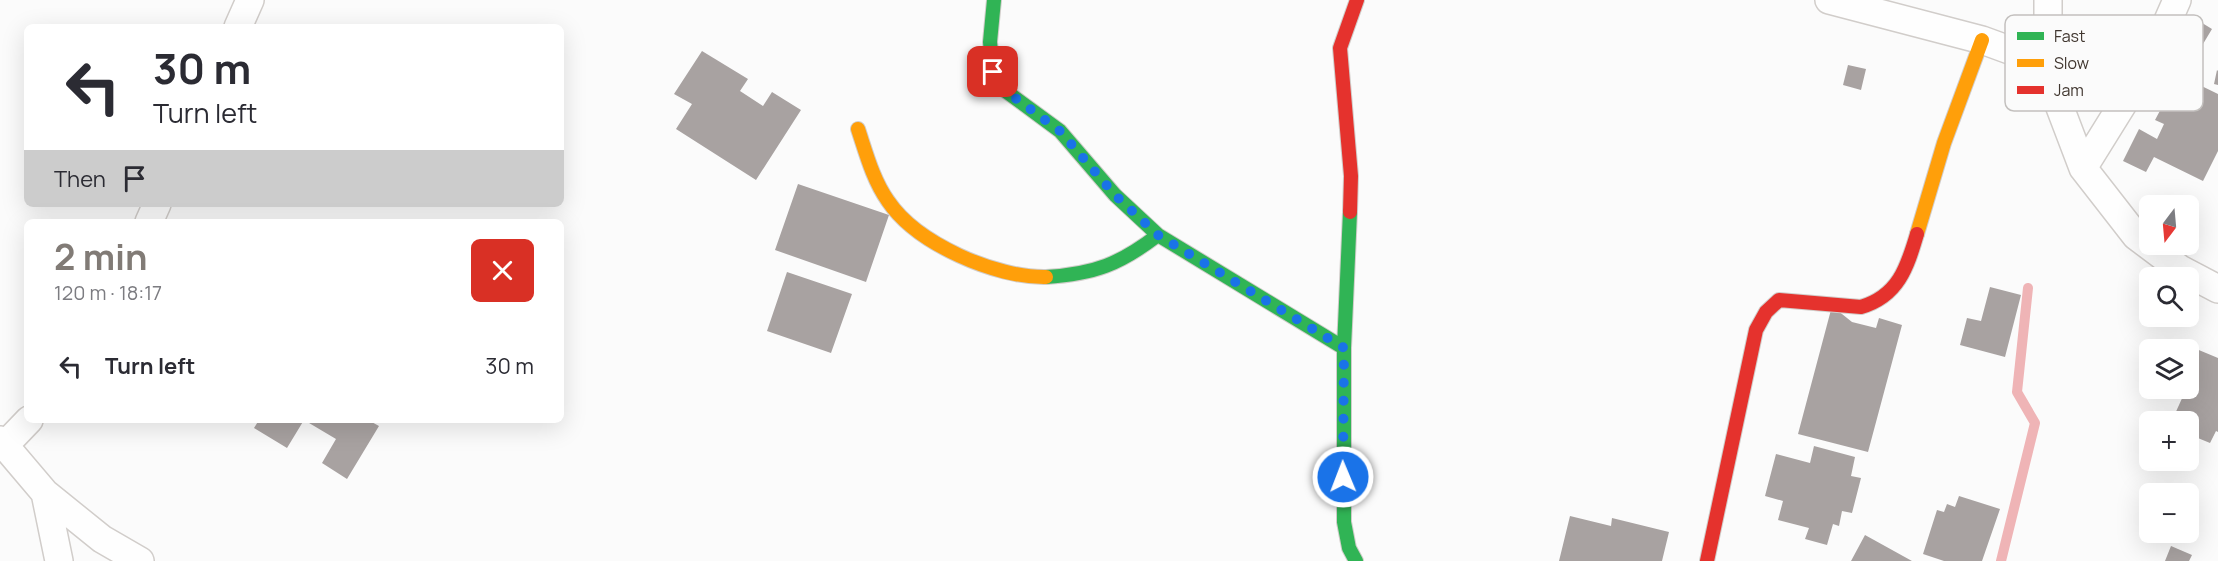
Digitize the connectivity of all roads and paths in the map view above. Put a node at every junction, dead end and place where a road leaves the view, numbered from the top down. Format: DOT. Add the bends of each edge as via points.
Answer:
graph roads {
  1 [pos="250,0"];
  2 [pos="994,0"];
  3 [pos="1357,0"];
  4 [pos="1829,0"];
  5 [pos="2177,0"];
  6 [pos="2170,15"];
  7 [pos="239,24"];
  8 [pos="1982,40"];
  9 [pos="2005,48"];
  10 [pos="2061,111"];
  11 [pos="2118,111"];
  12 [pos="858,129"];
  13 [pos="2083,168"];
  14 [pos="1158,235"];
  15 [pos="2218,289"];
  16 [pos="1344,348"];
  17 [pos="26,423"];
  18 [pos="3,443"];
  19 [pos="45,493"];
  20 [pos="59,561"];
  21 [pos="140,561"];
  22 [pos="1356,561"];
  23 [pos="1707,561"];
  1 -- 7 [label="street"];
  2 -- 14 [label="street" via="990,42 993,72 1003,89 1060,131 1115,195"];
  3 -- 16 [label="street" via="1341,48 1351,176"];
  4 -- 8 [label="street"];
  5 -- 6 [label="street"];
  8 -- 9 [label="street"];
  8 -- 23 [label="street" via="1944,143 1906,271 1891,292 1861,307 1779,300 1766,312 1756,330"];
  10 -- 13 [label="street"];
  11 -- 13 [label="street"];
  12 -- 14 [label="street" via="892,207 925,236 969,260 1035,278 1091,270 1123,260"];
  13 -- 15 [label="street" via="2136,236"];
  14 -- 16 [label="street"];
  16 -- 22 [label="street" via="1344,522"];
  17 -- 18 [label="street"];
  18 -- 19 [label="street"];
  19 -- 20 [label="street"];
  19 -- 21 [label="street" via="102,539"];
}
